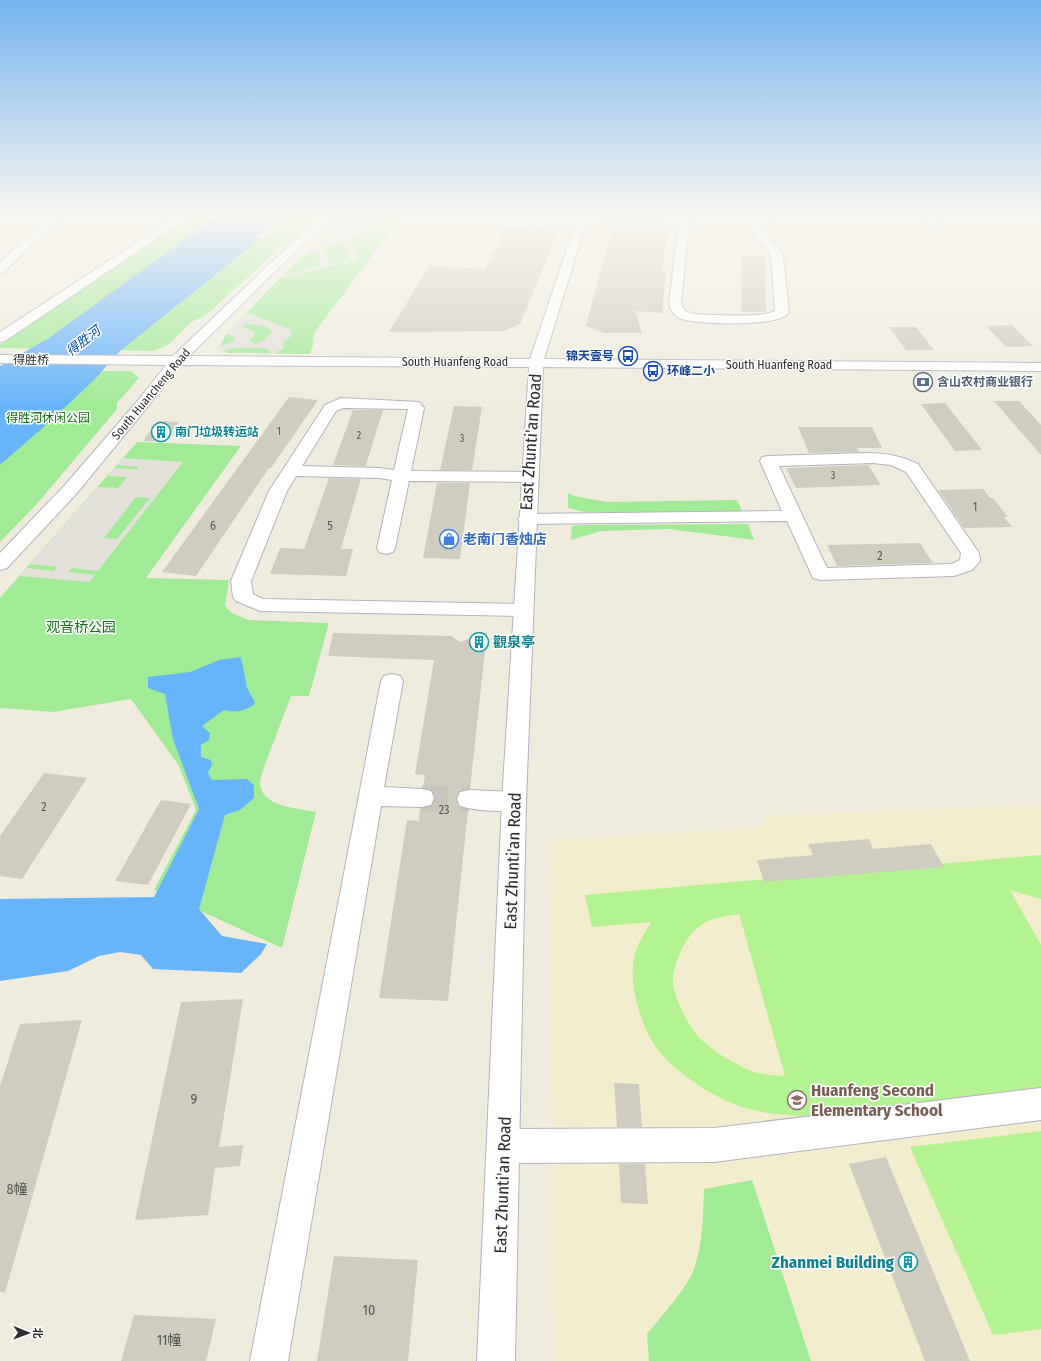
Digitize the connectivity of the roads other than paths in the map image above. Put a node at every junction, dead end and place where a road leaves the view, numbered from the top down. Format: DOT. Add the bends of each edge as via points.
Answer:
graph roads {
  1 [pos="89,280"];
  2 [pos="261,280"];
  3 [pos="563,280"];
  4 [pos="678,280"];
  5 [pos="779,280"];
  6 [pos="0,338"];
  7 [pos="0,359"];
  8 [pos="134,360"];
  9 [pos="176,361"];
  10 [pos="536,362"];
  11 [pos="1041,367"];
  12 [pos="291,471"];
  13 [pos="402,476"];
  14 [pos="529,477"];
  15 [pos="793,516"];
  16 [pos="527,519"];
  17 [pos="386,548"];
  18 [pos="0,564"];
  19 [pos="523,610"];
  20 [pos="392,681"];
  21 [pos="370,796"];
  22 [pos="422,798"];
  23 [pos="469,799"];
  24 [pos="514,800"];
  25 [pos="1041,1104"];
  26 [pos="504,1146"];
  27 [pos="269,1361"];
  28 [pos="496,1361"];
  1 -- 6 [label="street"];
  2 -- 9 [label="street, South Huancheng Road"];
  3 -- 10 [label="street, East Zhunti'an Road"];
  4 -- 5 [label="street" via="675,302 678,311 690,317 700,318 777,316 782,313"];
  7 -- 8 [label="street, 得胜桥"];
  8 -- 9 [label="street, South Huanfeng Road"];
  9 -- 10 [label="street, South Huanfeng Road"];
  9 -- 18 [label="street, South Huancheng Road" via="71,489"];
  10 -- 11 [label="street, South Huanfeng Road"];
  10 -- 14 [label="street, East Zhunti'an Road"];
  12 -- 13 [label="street"];
  12 -- 13 [label="street" via="330,408 341,403 414,405 416,408"];
  12 -- 19 [label="street" via="278,491 241,581 243,597 260,605"];
  13 -- 14 [label="street"];
  13 -- 17 [label="street"];
  14 -- 16 [label="street, East Zhunti'an Road"];
  15 -- 15 [label="street" via="820,574 954,570 970,561 970,553 918,475 903,462 890,459 768,461"];
  15 -- 16 [label="street"];
  16 -- 19 [label="street, East Zhunti'an Road"];
  19 -- 24 [label="street, East Zhunti'an Road"];
  20 -- 21 [label="street"];
  21 -- 22 [label="street"];
  21 -- 27 [label="street"];
  23 -- 24 [label="street"];
  24 -- 26 [label="street, East Zhunti'an Road"];
  25 -- 26 [label="street" via="714,1145"];
  26 -- 28 [label="street, East Zhunti'an Road"];
}
